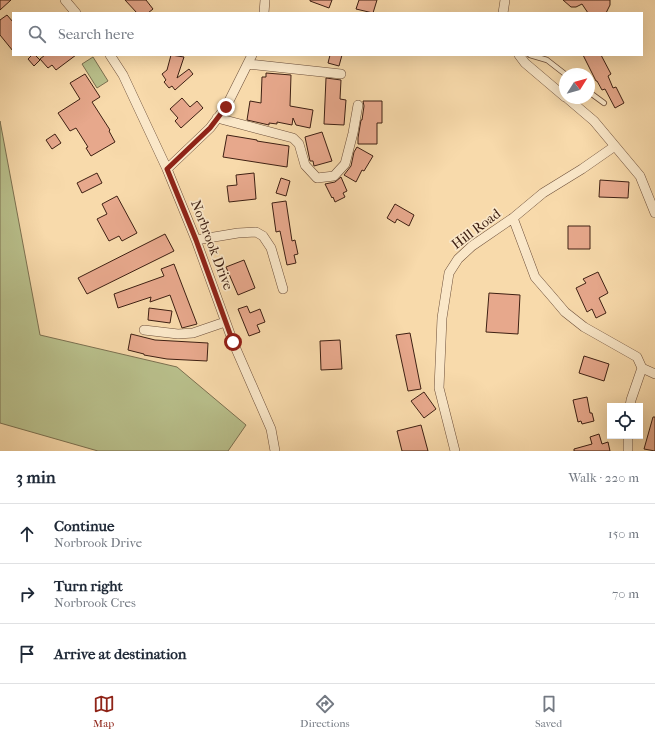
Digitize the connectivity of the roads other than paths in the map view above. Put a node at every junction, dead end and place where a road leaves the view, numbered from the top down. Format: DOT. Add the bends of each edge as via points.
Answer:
graph roads {
  1 [pos="65,0"];
  2 [pos="265,0"];
  3 [pos="505,0"];
  4 [pos="75,12"];
  5 [pos="264,12"];
  6 [pos="503,12"];
  7 [pos="111,56"];
  8 [pos="252,56"];
  9 [pos="520,56"];
  10 [pos="533,56"];
  11 [pos="248,64"];
  12 [pos="559,69"];
  13 [pos="341,74"];
  14 [pos="559,91"];
  15 [pos="595,96"];
  16 [pos="604,103"];
  17 [pos="574,104"];
  18 [pos="358,105"];
  19 [pos="217,118"];
  20 [pos="615,146"];
  21 [pos="167,169"];
  22 [pos="655,213"];
  23 [pos="513,218"];
  24 [pos="196,240"];
  25 [pos="283,289"];
  26 [pos="225,322"];
  27 [pos="144,330"];
  28 [pos="642,368"];
  29 [pos="655,374"];
  30 [pos="630,403"];
  31 [pos="628,439"];
  32 [pos="275,451"];
  33 [pos="454,451"];
  34 [pos="628,451"];
  1 -- 4 [label="street"];
  2 -- 5 [label="street"];
  3 -- 6 [label="street"];
  7 -- 21 [label="street, Norbrook Drive" via="123,75"];
  8 -- 11 [label="street"];
  9 -- 14 [label="street"];
  10 -- 12 [label="lane" via="547,60"];
  11 -- 13 [label="street"];
  11 -- 19 [label="street" via="226,107"];
  15 -- 16 [label="lane"];
  17 -- 20 [label="street" via="594,121"];
  18 -- 19 [label="street" via="345,164 334,176 317,178 305,165 299,144 293,138"];
  19 -- 21 [label="street"];
  20 -- 22 [label="street" via="640,176"];
  20 -- 23 [label="street, Hill Road" via="543,193"];
  21 -- 24 [label="street, Norbrook Drive"];
  23 -- 28 [label="street" via="536,277 554,299 584,327 637,357"];
  23 -- 33 [label="street, Hill Road" via="458,258 449,273 442,318 439,388"];
  24 -- 25 [label="street" via="256,232 263,236 272,248"];
  24 -- 26 [label="street, Norbrook Drive"];
  26 -- 27 [label="street" via="193,333"];
  26 -- 32 [label="street, Norbrook Drive" via="271,429"];
  28 -- 29 [label="street"];
  28 -- 30 [label="street"];
  31 -- 34 [label="street"];
}
